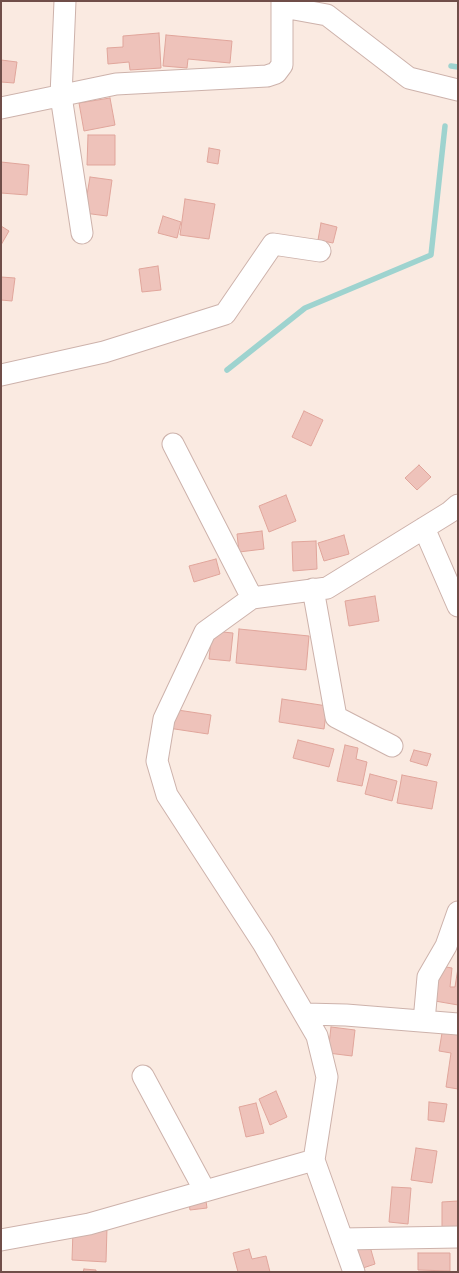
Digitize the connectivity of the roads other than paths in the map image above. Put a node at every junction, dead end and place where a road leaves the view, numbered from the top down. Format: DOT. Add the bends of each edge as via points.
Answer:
graph roads {
  1 [pos="65,1"];
  2 [pos="283,4"];
  3 [pos="458,90"];
  4 [pos="61,96"];
  5 [pos="1,108"];
  6 [pos="82,233"];
  7 [pos="320,251"];
  8 [pos="1,375"];
  9 [pos="173,444"];
  10 [pos="458,505"];
  11 [pos="424,528"];
  12 [pos="313,589"];
  13 [pos="252,598"];
  14 [pos="458,606"];
  15 [pos="392,746"];
  16 [pos="458,912"];
  17 [pos="304,1014"];
  18 [pos="424,1021"];
  19 [pos="458,1024"];
  20 [pos="143,1076"];
  21 [pos="314,1160"];
  22 [pos="205,1191"];
  23 [pos="458,1237"];
  24 [pos="342,1239"];
  25 [pos="1,1240"];
  26 [pos="354,1272"];
  1 -- 4 [label="street"];
  2 -- 3 [label="street" via="327,16 409,78"];
  2 -- 4 [label="street" via="282,65 276,73 251,78 116,84"];
  4 -- 5 [label="street"];
  4 -- 6 [label="street"];
  7 -- 8 [label="street" via="273,244 225,314 104,352"];
  9 -- 13 [label="street"];
  10 -- 11 [label="street"];
  11 -- 12 [label="street" via="327,588"];
  11 -- 14 [label="street"];
  12 -- 13 [label="street"];
  12 -- 15 [label="street" via="336,717"];
  13 -- 17 [label="street" via="205,632 164,718 157,761 168,795 264,943"];
  16 -- 18 [label="street" via="446,946 428,977"];
  17 -- 18 [label="street"];
  17 -- 21 [label="street" via="317,1036 327,1077"];
  18 -- 19 [label="street"];
  20 -- 22 [label="street"];
  21 -- 22 [label="street"];
  21 -- 24 [label="street"];
  22 -- 25 [label="street" via="89,1224"];
  23 -- 24 [label="street"];
  24 -- 26 [label="street"];
}
